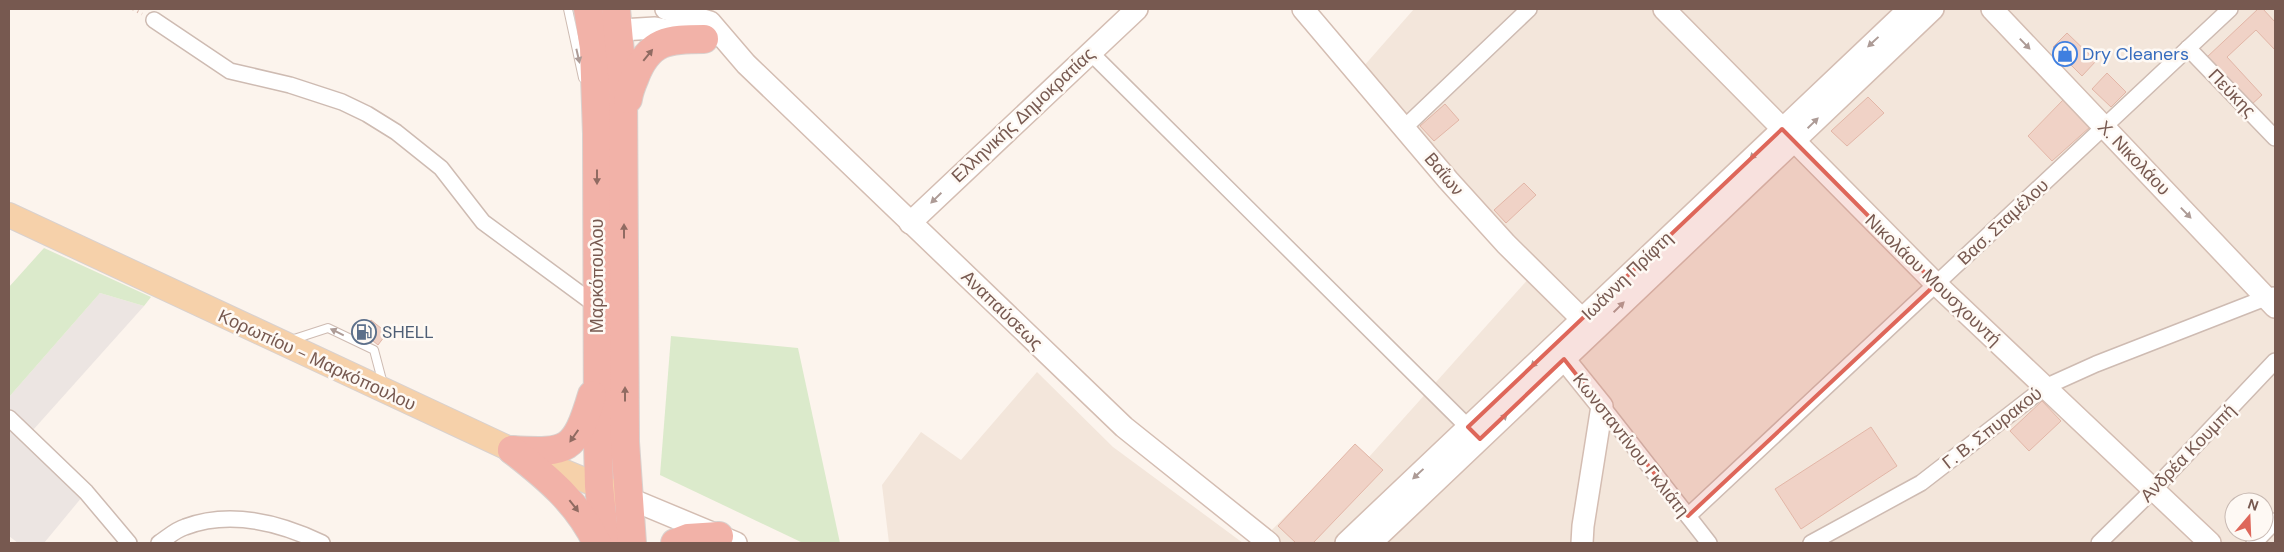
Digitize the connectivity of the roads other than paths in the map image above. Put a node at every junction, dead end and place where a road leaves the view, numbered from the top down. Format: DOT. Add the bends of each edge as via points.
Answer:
graph roads {
  1 [pos="666,9"];
  2 [pos="1137,9"];
  3 [pos="1303,9"];
  4 [pos="1529,9"];
  5 [pos="1664,9"];
  6 [pos="1909,9"];
  7 [pos="1933,9"];
  8 [pos="1992,9"];
  9 [pos="2230,9"];
  10 [pos="602,15"];
  11 [pos="154,20"];
  12 [pos="705,23"];
  13 [pos="2188,48"];
  14 [pos="1090,52"];
  15 [pos="1405,127"];
  16 [pos="2104,127"];
  17 [pos="624,133"];
  18 [pos="1788,135"];
  19 [pos="2275,138"];
  20 [pos="9,215"];
  21 [pos="910,223"];
  22 [pos="1936,284"];
  23 [pos="2272,299"];
  24 [pos="597,306"];
  25 [pos="1588,325"];
  26 [pos="281,343"];
  27 [pos="1559,353"];
  28 [pos="2275,361"];
  29 [pos="598,375"];
  30 [pos="2045,387"];
  31 [pos="385,391"];
  32 [pos="1602,406"];
  33 [pos="9,418"];
  34 [pos="1474,433"];
  35 [pos="512,450"];
  36 [pos="599,486"];
  37 [pos="2153,490"];
  38 [pos="628,498"];
  39 [pos="1688,516"];
  40 [pos="2275,521"];
  41 [pos="728,540"];
  42 [pos="129,543"];
  43 [pos="159,543"];
  44 [pos="322,543"];
  45 [pos="597,543"];
  46 [pos="605,543"];
  47 [pos="632,543"];
  48 [pos="675,543"];
  49 [pos="1269,543"];
  50 [pos="1346,543"];
  51 [pos="1371,543"];
  52 [pos="1582,543"];
  53 [pos="1709,543"];
  54 [pos="1811,543"];
  55 [pos="2099,543"];
  56 [pos="2210,543"];
  57 [pos="2254,543"];
  1 -- 12 [label="main road, Αναπαύσεως"];
  2 -- 14 [label="main road, Ελληνικής Δημοκρατίας"];
  3 -- 15 [label="main road, Βαΐων"];
  4 -- 15 [label="street"];
  5 -- 18 [label="main road, Νικολάου Μουσχουντή"];
  6 -- 18 [label="main road, Ιωάννη Πρίφτη, one-way"];
  18 -- 7 [label="main road, Ιωάννη Πρίφτη, one-way"];
  8 -- 16 [label="main road, Χ. Νικολάου, one-way"];
  9 -- 13 [label="street, Βασ. Σταμέλου"];
  10 -- 12 [label="main road" via="678,31"];
  10 -- 17 [label="highway, Μαρκόπουλου" via="624,85"];
  10 -- 24 [label="highway, Μαρκόπουλου, one-way" via="597,134"];
  11 -- 24 [label="street" via="230,70 342,102 396,132 441,168 484,222"];
  17 -- 12 [label="highway, one-way" via="628,95 650,50"];
  12 -- 21 [label="main road, Αναπαύσεως"];
  13 -- 16 [label="street, Βασ. Σταμέλου"];
  13 -- 19 [label="street, Πεύκης"];
  14 -- 21 [label="main road, Ελληνικής Δημοκρατίας, one-way"];
  14 -- 34 [label="street"];
  15 -- 25 [label="main road, Βαΐων" via="1506,244"];
  16 -- 22 [label="street, Βασ. Σταμέλου"];
  16 -- 23 [label="main road, Χ. Νικολάου, one-way"];
  38 -- 17 [label="highway, Μαρκόπουλου, one-way"];
  18 -- 22 [label="main road, Νικολάου Μουσχουντή"];
  18 -- 25 [label="main road, Ιωάννη Πρίφτη"];
  20 -- 26 [label="main road, Κορωπίου - Μαρκόπουλου"];
  21 -- 49 [label="main road, Αναπαύσεως" via="1124,427"];
  22 -- 30 [label="main road, Νικολάου Μουσχουντή"];
  22 -- 39 [label="street, Βασ. Σταμέλου"];
  23 -- 30 [label="street, Γ. Β. Σπυρακού" via="2096,364"];
  24 -- 29 [label="highway, Μαρκόπουλου"];
  25 -- 27 [label="main road, Ιωάννη Πρίφτη"];
  26 -- 31 [label="main road, Κορωπίου - Μαρκόπουλου"];
  31 -- 26 [label="lane, one-way" via="374,350 328,328"];
  27 -- 32 [label="main road, Κωνσταντίνου Γκλιάτη"];
  27 -- 34 [label="main road, Ιωάννη Πρίφτη"];
  28 -- 37 [label="street, Ανδρέα Κουμπή"];
  29 -- 35 [label="highway, one-way" via="584,421 571,442 562,449 548,452"];
  29 -- 36 [label="highway, Μαρκόπουλου"];
  30 -- 37 [label="main road, Νικολάου Μουσχουντή"];
  30 -- 54 [label="street, Γ. Β. Σπυρακού" via="1921,483"];
  31 -- 35 [label="main road, Κορωπίου - Μαρκόπουλου"];
  32 -- 39 [label="street, Κωνσταντίνου Γκλιάτη"];
  32 -- 52 [label="main road"];
  33 -- 42 [label="street" via="86,492"];
  34 -- 50 [label="main road, Ιωάννη Πρίφτη, one-way"];
  34 -- 51 [label="main road, Ιωάννη Πρίφτη" via="1403,513"];
  35 -- 36 [label="main road, Κορωπίου - Μαρκόπουλου"];
  35 -- 45 [label="highway, one-way" via="544,475 575,506"];
  36 -- 38 [label="main road, Κορωπίου - Μαρκόπουλου"];
  36 -- 46 [label="highway, Μαρκόπουλου"];
  37 -- 55 [label="street, Ανδρέα Κουμπή"];
  37 -- 56 [label="main road, Νικολάου Μουσχουντή"];
  38 -- 41 [label="main road"];
  38 -- 47 [label="highway, Μαρκόπουλου"];
  39 -- 53 [label="street, Κωνσταντίνου Γκλιάτη"];
  40 -- 57 [label="street"];
  41 -- 48 [label="highway" via="688,538"];
  43 -- 44 [label="street" via="184,527 240,519 282,526"];
}
